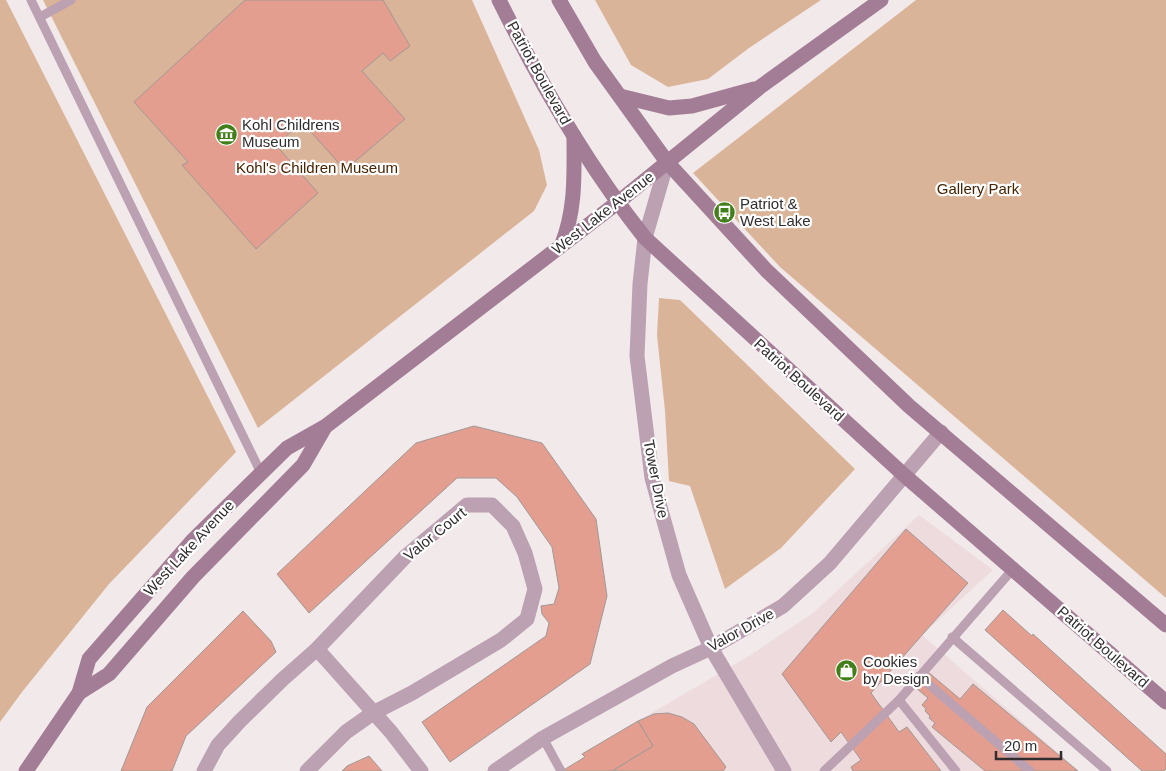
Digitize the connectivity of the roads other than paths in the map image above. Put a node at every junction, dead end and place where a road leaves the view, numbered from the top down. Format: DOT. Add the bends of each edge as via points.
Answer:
graph roads {
  1 [pos="30,0"];
  2 [pos="72,0"];
  3 [pos="499,0"];
  4 [pos="560,0"];
  5 [pos="881,0"];
  6 [pos="40,18"];
  7 [pos="760,87"];
  8 [pos="620,96"];
  9 [pos="574,135"];
  10 [pos="667,162"];
  11 [pos="617,203"];
  12 [pos="645,238"];
  13 [pos="562,245"];
  14 [pos="326,426"];
  15 [pos="941,432"];
  16 [pos="261,473"];
  17 [pos="904,475"];
  18 [pos="1013,568"];
  19 [pos="1166,625"];
  20 [pos="952,637"];
  21 [pos="317,648"];
  22 [pos="711,648"];
  23 [pos="919,676"];
  24 [pos="79,693"];
  25 [pos="899,700"];
  26 [pos="1166,702"];
  27 [pos="961,708"];
  28 [pos="373,713"];
  29 [pos="543,738"];
  30 [pos="26,771"];
  31 [pos="204,771"];
  32 [pos="307,771"];
  33 [pos="421,771"];
  34 [pos="495,771"];
  35 [pos="561,771"];
  36 [pos="784,771"];
  37 [pos="824,771"];
  38 [pos="956,771"];
  39 [pos="1030,771"];
  40 [pos="1034,771"];
  41 [pos="1108,771"];
  1 -- 6 [label="lane"];
  2 -- 6 [label="lane"];
  3 -- 9 [label="main road, Patriot Boulevard"];
  4 -- 8 [label="main road"];
  5 -- 7 [label="main road, West Lake Avenue"];
  6 -- 16 [label="lane"];
  7 -- 8 [label="main road" via="692,106 669,108"];
  7 -- 10 [label="main road, West Lake Avenue"];
  8 -- 10 [label="main road"];
  9 -- 11 [label="main road, Patriot Boulevard"];
  9 -- 13 [label="main road" via="573,205"];
  10 -- 11 [label="main road, West Lake Avenue"];
  10 -- 12 [label="street, Tower Drive"];
  10 -- 15 [label="main road" via="767,271"];
  11 -- 12 [label="main road, Patriot Boulevard"];
  11 -- 13 [label="main road, West Lake Avenue"];
  12 -- 17 [label="main road, Patriot Boulevard"];
  12 -- 22 [label="street, Tower Drive" via="637,356 652,478 679,575"];
  13 -- 14 [label="main road, West Lake Avenue"];
  14 -- 16 [label="main road, West Lake Avenue" via="287,448"];
  14 -- 24 [label="main road, West Lake Avenue" via="303,464 193,577 108,674"];
  15 -- 17 [label="street, Valor Drive"];
  15 -- 19 [label="main road"];
  16 -- 24 [label="main road, West Lake Avenue" via="194,539 89,659"];
  17 -- 18 [label="main road, Patriot Boulevard"];
  17 -- 22 [label="street, Valor Drive" via="830,563 783,606"];
  18 -- 20 [label="lane"];
  18 -- 26 [label="main road, Patriot Boulevard"];
  20 -- 23 [label="lane"];
  20 -- 41 [label="lane"];
  21 -- 28 [label="street"];
  21 -- 28 [label="street, Valor Court" via="405,558 466,505 492,505 513,526 535,589 527,619 501,640"];
  21 -- 31 [label="street, Valor Court" via="240,721 218,745"];
  22 -- 29 [label="street, Valor Drive" via="672,666"];
  22 -- 36 [label="street, Tower Drive"];
  23 -- 25 [label="lane"];
  23 -- 39 [label="lane"];
  24 -- 30 [label="main road, West Lake Avenue"];
  25 -- 37 [label="lane"];
  25 -- 38 [label="lane"];
  27 -- 40 [label="lane"];
  28 -- 32 [label="street, Valor Court" via="346,732"];
  28 -- 33 [label="street"];
  29 -- 34 [label="street, Valor Drive"];
  29 -- 35 [label="lane"];
}
